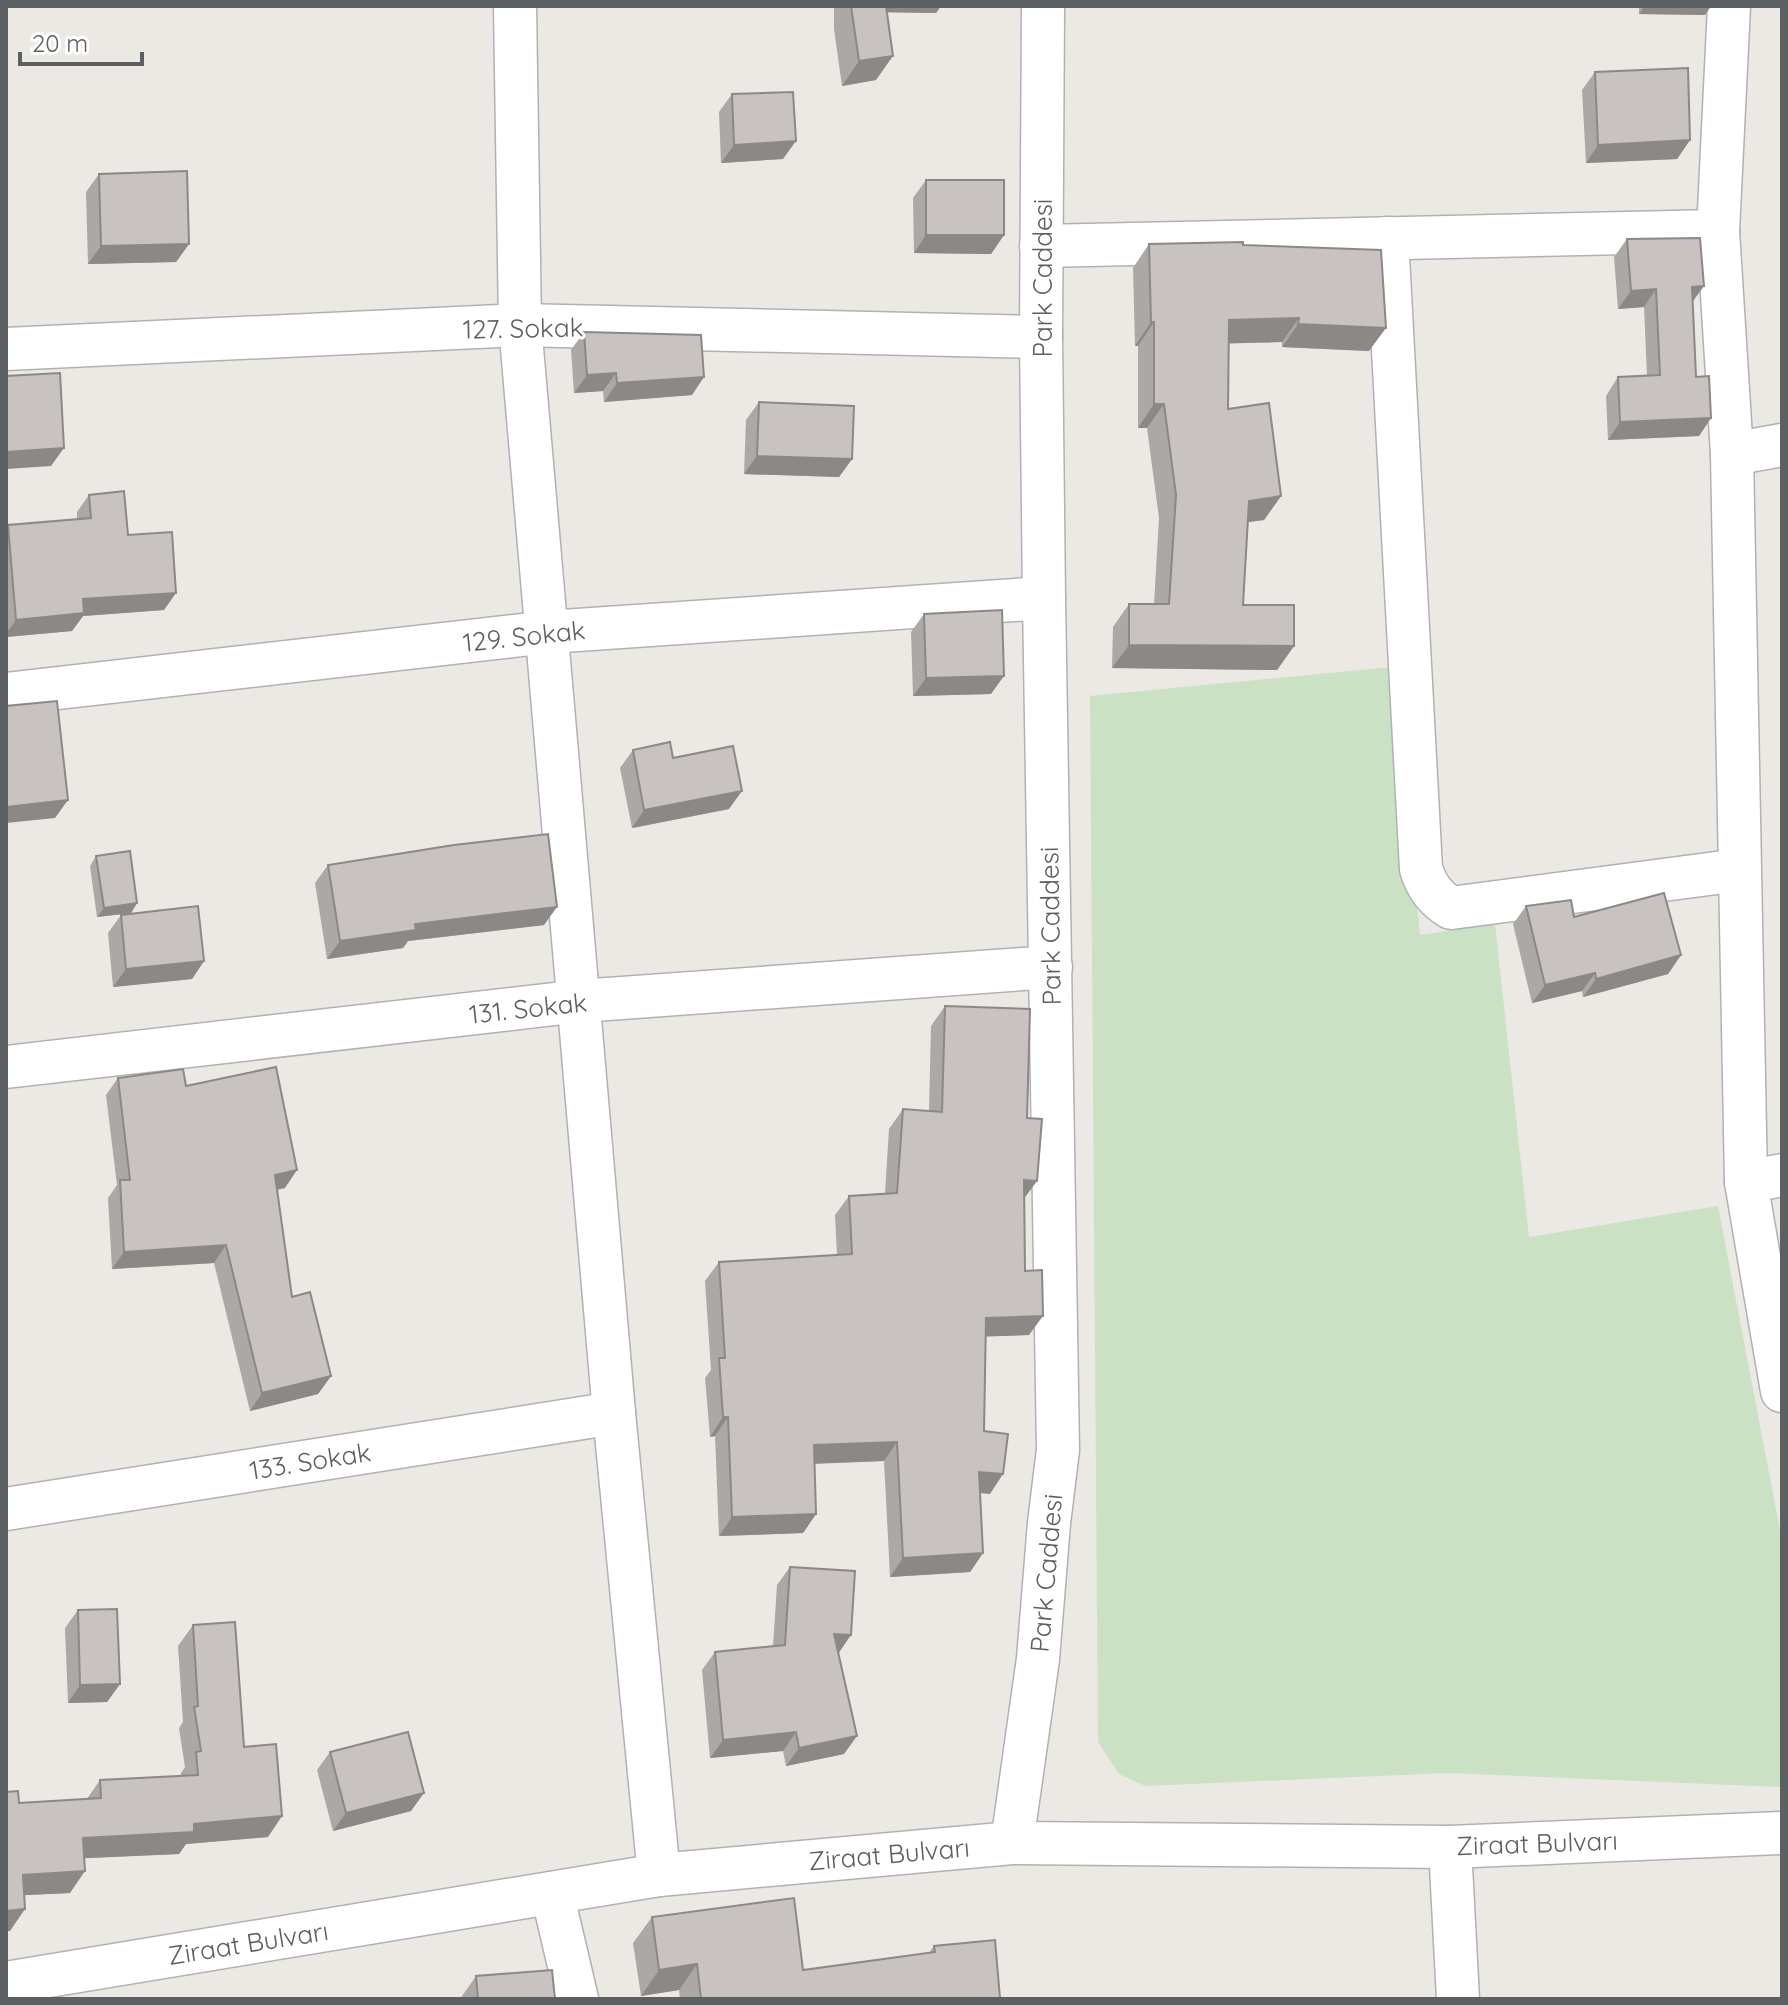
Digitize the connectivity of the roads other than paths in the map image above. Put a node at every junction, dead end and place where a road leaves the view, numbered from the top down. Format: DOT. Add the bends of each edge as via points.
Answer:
graph roads {
  1 [pos="515,6"];
  2 [pos="1043,6"];
  3 [pos="1729,6"];
  4 [pos="1718,231"];
  5 [pos="1387,238"];
  6 [pos="1041,246"];
  7 [pos="520,325"];
  8 [pos="1041,337"];
  9 [pos="6,349"];
  10 [pos="1782,445"];
  11 [pos="1732,454"];
  12 [pos="1044,598"];
  13 [pos="548,632"];
  14 [pos="6,694"];
  15 [pos="1739,870"];
  16 [pos="1051,967"];
  17 [pos="580,1001"];
  18 [pos="6,1067"];
  19 [pos="1764,1179"];
  20 [pos="1782,1391"];
  21 [pos="614,1413"];
  22 [pos="6,1509"];
  23 [pos="1782,1833"];
  24 [pos="1012,1843"];
  25 [pos="1450,1847"];
  26 [pos="659,1875"];
  27 [pos="552,1893"];
  28 [pos="6,1983"];
  29 [pos="577,1999"];
  30 [pos="1458,1999"];
  1 -- 7 [label="street"];
  2 -- 6 [label="street, Park Caddesi"];
  3 -- 4 [label="street"];
  4 -- 5 [label="street"];
  4 -- 11 [label="street"];
  5 -- 6 [label="street"];
  5 -- 15 [label="street" via="1420,853 1426,883 1451,908"];
  6 -- 8 [label="street, Park Caddesi"];
  7 -- 8 [label="street, 127. Sokak"];
  7 -- 9 [label="street, 127. Sokak"];
  7 -- 13 [label="street"];
  8 -- 12 [label="street, Park Caddesi"];
  10 -- 11 [label="street"];
  11 -- 15 [label="street"];
  12 -- 13 [label="street, 129. Sokak"];
  12 -- 16 [label="street, Park Caddesi"];
  13 -- 14 [label="street, 129. Sokak"];
  13 -- 17 [label="street"];
  15 -- 19 [label="street"];
  16 -- 17 [label="street, 131. Sokak"];
  16 -- 24 [label="street, Park Caddesi" via="1058,1450 1038,1659"];
  17 -- 18 [label="street, 131. Sokak"];
  17 -- 21 [label="street"];
  19 -- 20 [label="street"];
  21 -- 22 [label="street, 133. Sokak"];
  21 -- 26 [label="street"];
  23 -- 25 [label="street, Ziraat Bulvarı"];
  24 -- 25 [label="street, Ziraat Bulvarı"];
  24 -- 26 [label="street, Ziraat Bulvarı"];
  25 -- 30 [label="street"];
  26 -- 27 [label="street, Ziraat Bulvarı"];
  27 -- 28 [label="street, Ziraat Bulvarı"];
  27 -- 29 [label="street"];
}
